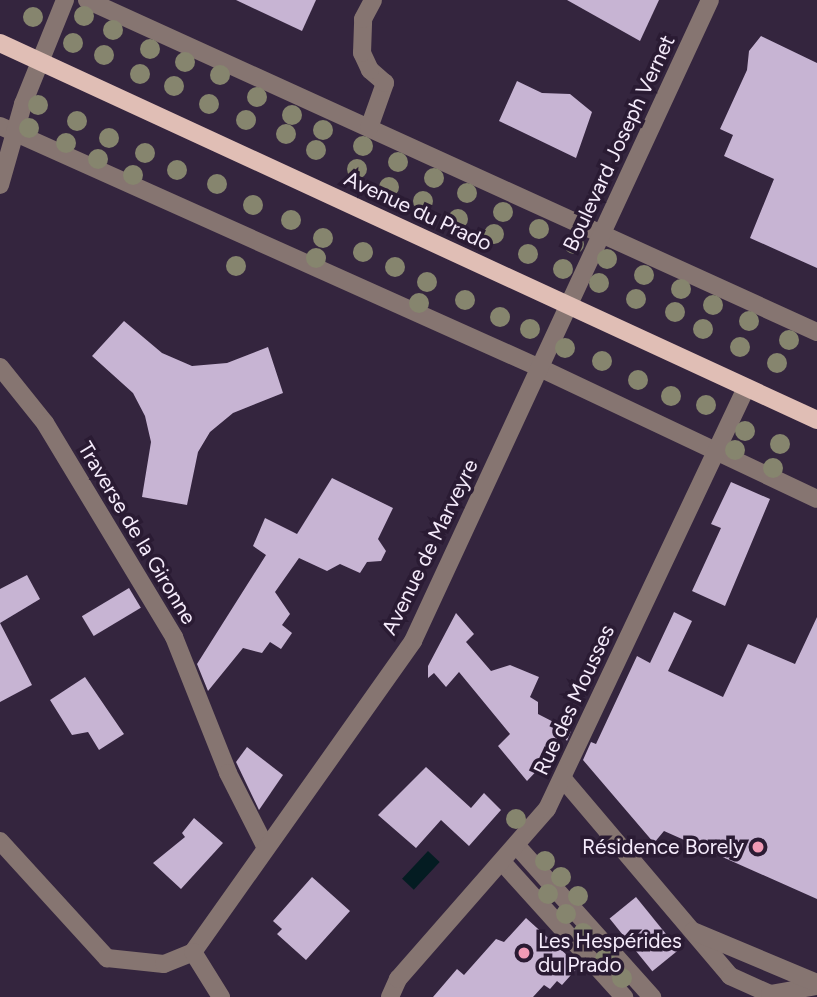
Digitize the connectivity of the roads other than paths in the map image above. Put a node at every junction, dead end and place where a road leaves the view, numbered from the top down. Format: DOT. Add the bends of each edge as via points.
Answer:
graph roads {
  1 [pos="65,0"];
  2 [pos="87,0"];
  3 [pos="373,0"];
  4 [pos="710,0"];
  5 [pos="0,43"];
  6 [pos="40,61"];
  7 [pos="369,128"];
  8 [pos="6,129"];
  9 [pos="0,185"];
  10 [pos="603,236"];
  11 [pos="568,305"];
  12 [pos="817,332"];
  13 [pos="0,368"];
  14 [pos="540,368"];
  15 [pos="746,388"];
  16 [pos="817,420"];
  17 [pos="714,452"];
  18 [pos="817,499"];
  19 [pos="564,780"];
  20 [pos="0,842"];
  21 [pos="517,846"];
  22 [pos="262,855"];
  23 [pos="503,863"];
  24 [pos="690,930"];
  25 [pos="193,952"];
  26 [pos="763,962"];
  27 [pos="817,984"];
  28 [pos="753,989"];
  29 [pos="784,995"];
  30 [pos="221,997"];
  31 [pos="390,997"];
  32 [pos="624,997"];
  33 [pos="652,997"];
  1 -- 6 [label="street"];
  2 -- 7 [label="street"];
  3 -- 7 [label="street" via="363,19 362,53 370,71 385,83"];
  4 -- 10 [label="street, Boulevard Joseph Vernet"];
  5 -- 6 [label="main road, Avenue du Prado"];
  6 -- 8 [label="street"];
  6 -- 11 [label="main road, Avenue du Prado"];
  7 -- 10 [label="street"];
  8 -- 9 [label="street"];
  8 -- 14 [label="street"];
  10 -- 11 [label="street, Boulevard Joseph Vernet"];
  10 -- 12 [label="street"];
  11 -- 14 [label="street, Avenue de Marveyre"];
  11 -- 15 [label="main road, Avenue du Prado"];
  13 -- 22 [label="street, Traverse de la Gironne" via="45,423 174,637"];
  14 -- 17 [label="street"];
  14 -- 22 [label="street, Avenue de Marveyre" via="413,641"];
  15 -- 16 [label="main road, Avenue du Prado"];
  15 -- 17 [label="street, Rue des Mousses"];
  17 -- 18 [label="street"];
  17 -- 19 [label="street, Rue des Mousses"];
  19 -- 21 [label="street, Rue des Mousses"];
  19 -- 24 [label="street"];
  20 -- 25 [label="street" via="107,958 164,964"];
  21 -- 23 [label="street, Rue des Mousses"];
  21 -- 33 [label="street"];
  22 -- 25 [label="street, Avenue de Marveyre"];
  23 -- 31 [label="street, Rue des Mousses" via="398,979"];
  23 -- 32 [label="street"];
  24 -- 26 [label="street"];
  24 -- 28 [label="street" via="730,976"];
  25 -- 30 [label="street"];
  26 -- 27 [label="street"];
  26 -- 28 [label="street"];
  27 -- 29 [label="street"];
  28 -- 29 [label="street"];
}
